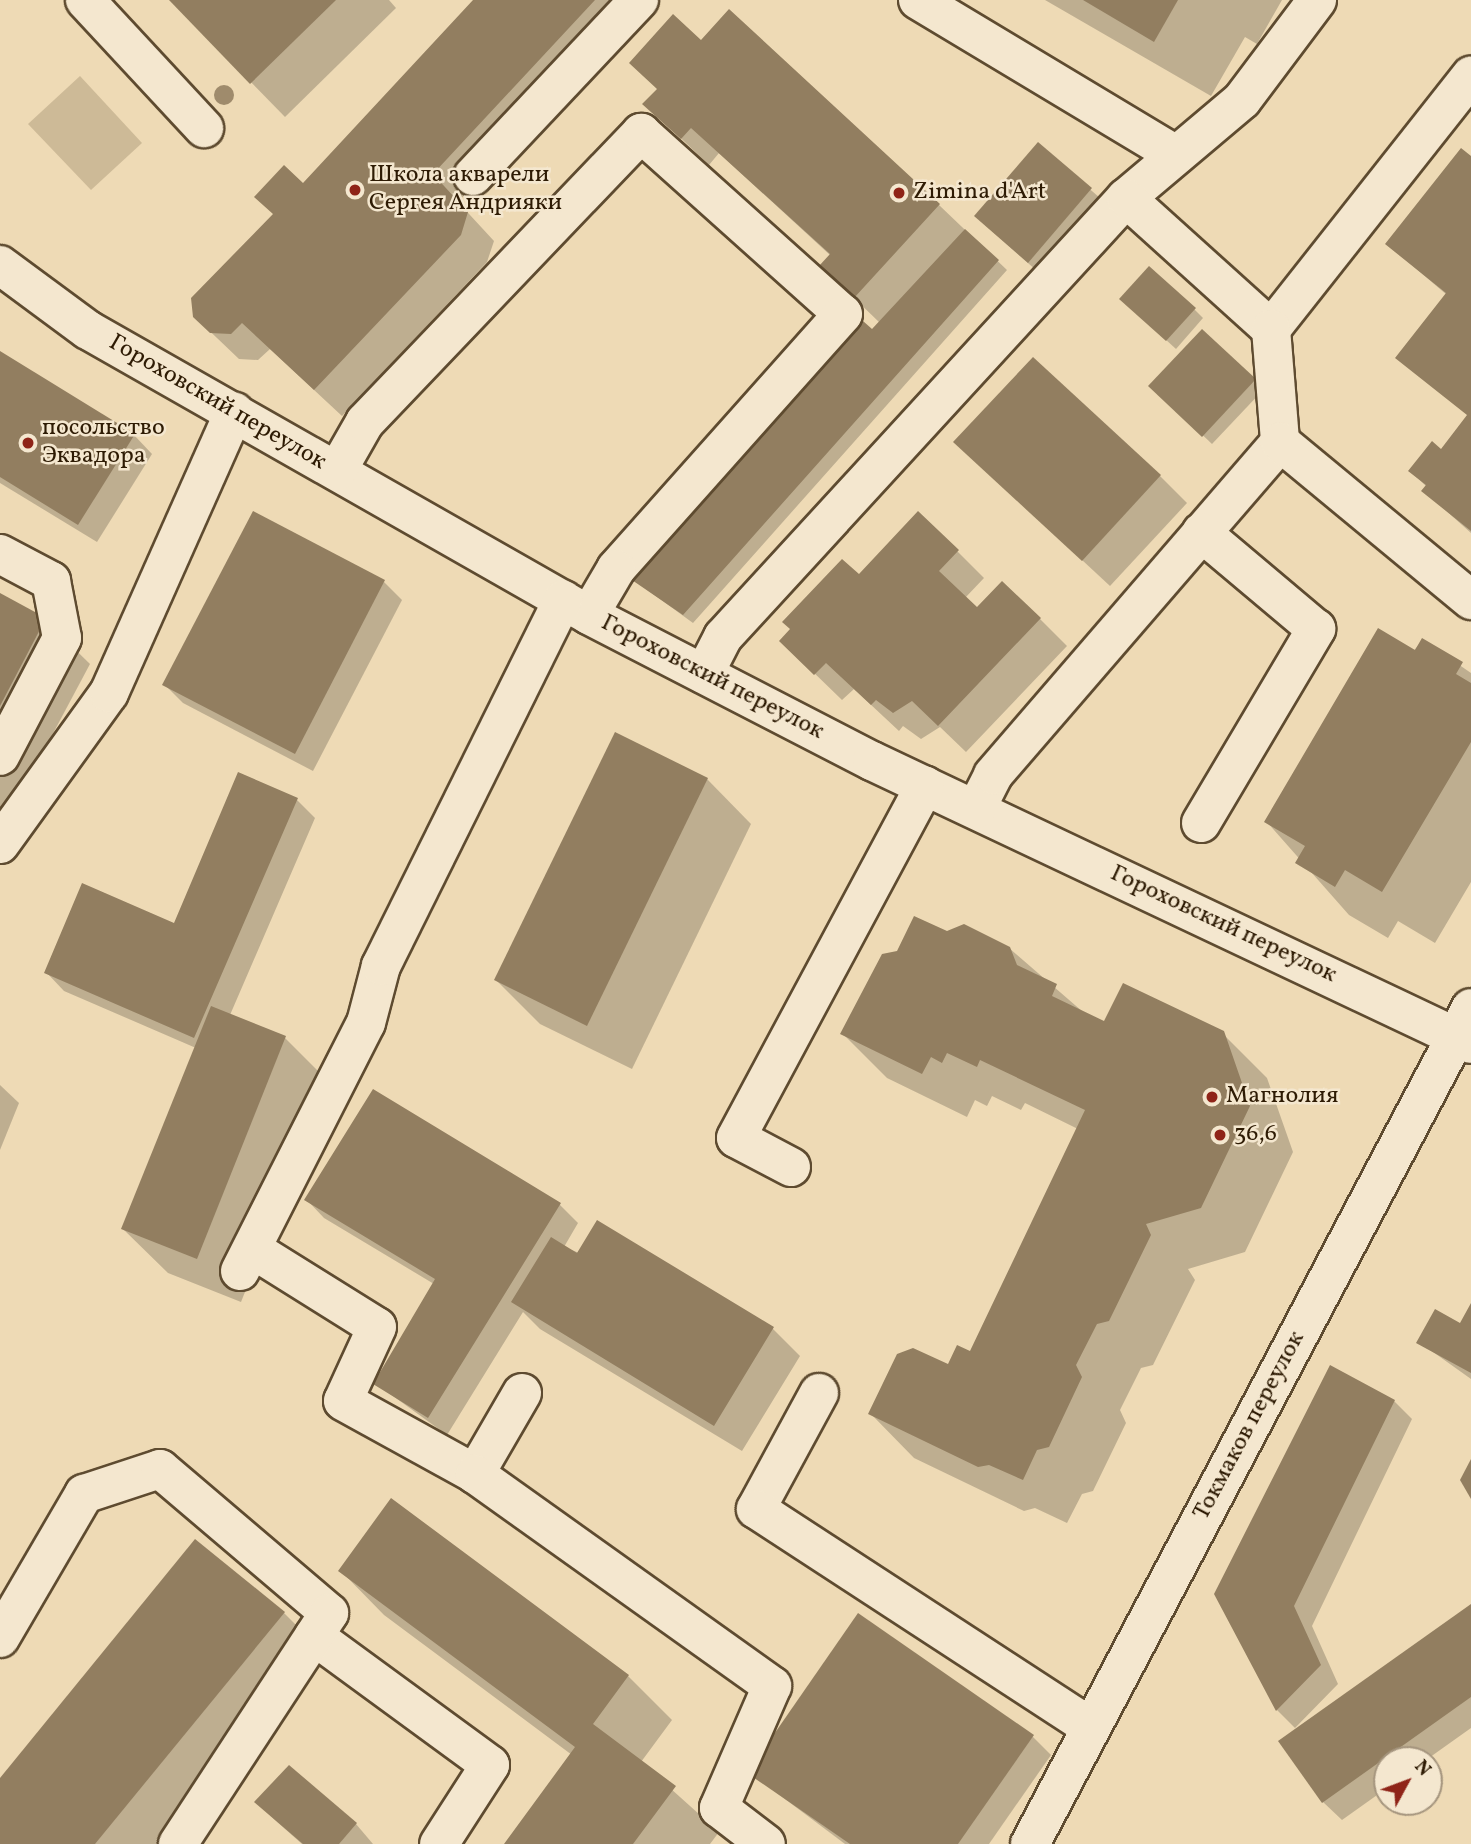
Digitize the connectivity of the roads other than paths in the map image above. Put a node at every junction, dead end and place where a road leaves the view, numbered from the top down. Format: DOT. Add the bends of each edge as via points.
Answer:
graph roads {
  1 [pos="85,0"];
  2 [pos="639,0"];
  3 [pos="918,0"];
  4 [pos="1317,0"];
  5 [pos="1471,76"];
  6 [pos="204,128"];
  7 [pos="1176,155"];
  8 [pos="473,176"];
  9 [pos="1126,198"];
  10 [pos="0,265"];
  11 [pos="1271,330"];
  12 [pos="234,412"];
  13 [pos="1280,442"];
  14 [pos="337,471"];
  15 [pos="1201,533"];
  16 [pos="0,554"];
  17 [pos="1471,600"];
  18 [pos="576,607"];
  19 [pos="704,674"];
  20 [pos="0,756"];
  21 [pos="925,785"];
  22 [pos="976,809"];
  23 [pos="1201,823"];
  24 [pos="0,844"];
  25 [pos="1466,1029"];
  26 [pos="791,1167"];
  27 [pos="522,1393"];
  28 [pos="819,1393"];
  29 [pos="475,1475"];
  30 [pos="314,1636"];
  31 [pos="0,1638"];
  32 [pos="1090,1727"];
  33 [pos="178,1844"];
  34 [pos="439,1844"];
  35 [pos="766,1844"];
  36 [pos="1030,1844"];
  1 -- 6 [label="street"];
  2 -- 8 [label="street"];
  3 -- 7 [label="street"];
  4 -- 7 [label="street" via="1242,100"];
  5 -- 11 [label="street"];
  7 -- 9 [label="street"];
  9 -- 11 [label="street"];
  9 -- 19 [label="street" via="723,637"];
  10 -- 12 [label="street, Гороховский переулок" via="88,330"];
  11 -- 13 [label="street"];
  12 -- 14 [label="street, Гороховский переулок"];
  12 -- 24 [label="street" via="109,692"];
  13 -- 15 [label="street"];
  13 -- 17 [label="street"];
  14 -- 18 [label="street, Гороховский переулок"];
  14 -- 18 [label="street" via="365,422 641,133 844,314 616,569"];
  15 -- 22 [label="street" via="993,775"];
  15 -- 23 [label="street" via="1316,629"];
  16 -- 20 [label="street" via="51,581 62,638"];
  18 -- 19 [label="street, Гороховский переулок"];
  18 -- 29 [label="street" via="381,966 366,1023 246,1260 377,1327 343,1401"];
  19 -- 21 [label="street, Гороховский переулок"];
  21 -- 22 [label="street, Гороховский переулок"];
  21 -- 26 [label="street" via="736,1138"];
  22 -- 25 [label="street, Гороховский переулок"];
  25 -- 32 [label="street, Токмаков переулок"];
  27 -- 29 [label="street"];
  28 -- 32 [label="street" via="756,1509"];
  29 -- 35 [label="street" via="772,1686 719,1808"];
  30 -- 31 [label="street" via="329,1613 160,1469 84,1494"];
  30 -- 33 [label="street"];
  30 -- 34 [label="street" via="490,1765"];
  32 -- 36 [label="street, Токмаков переулок"];
}
